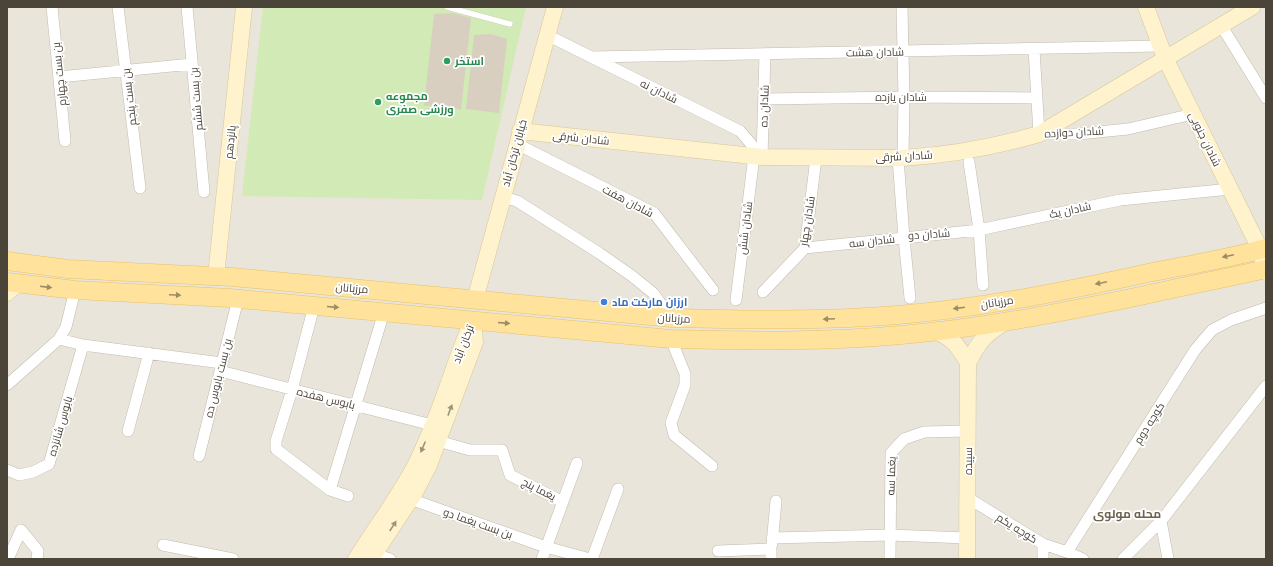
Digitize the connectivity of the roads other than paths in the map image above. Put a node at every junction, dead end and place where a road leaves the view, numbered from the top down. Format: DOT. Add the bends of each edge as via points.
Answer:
graph roads {
  1 [pos="52,7"];
  2 [pos="118,7"];
  3 [pos="187,7"];
  4 [pos="244,7"];
  5 [pos="447,7"];
  6 [pos="555,7"];
  7 [pos="902,7"];
  8 [pos="1146,7"];
  9 [pos="1252,7"];
  10 [pos="510,24"];
  11 [pos="1221,25"];
  12 [pos="547,35"];
  13 [pos="1034,49"];
  14 [pos="903,51"];
  15 [pos="1163,52"];
  16 [pos="765,54"];
  17 [pos="590,57"];
  18 [pos="192,64"];
  19 [pos="125,71"];
  20 [pos="59,77"];
  21 [pos="904,97"];
  22 [pos="1037,98"];
  23 [pos="1266,98"];
  24 [pos="764,99"];
  25 [pos="1193,114"];
  26 [pos="1038,134"];
  27 [pos="519,138"];
  28 [pos="65,141"];
  29 [pos="758,157"];
  30 [pos="816,158"];
  31 [pos="900,158"];
  32 [pos="969,162"];
  33 [pos="140,188"];
  34 [pos="1230,189"];
  35 [pos="204,192"];
  36 [pos="503,196"];
  37 [pos="979,230"];
  38 [pos="904,238"];
  39 [pos="805,248"];
  40 [pos="1263,249"];
  41 [pos="7,261"];
  42 [pos="1266,270"];
  43 [pos="216,276"];
  44 [pos="983,285"];
  45 [pos="11,286"];
  46 [pos="75,290"];
  47 [pos="714,290"];
  48 [pos="763,292"];
  49 [pos="910,298"];
  50 [pos="238,299"];
  51 [pos="475,300"];
  52 [pos="736,300"];
  53 [pos="314,306"];
  54 [pos="1266,308"];
  55 [pos="384,312"];
  56 [pos="662,317"];
  57 [pos="473,320"];
  58 [pos="1005,322"];
  59 [pos="936,331"];
  60 [pos="671,339"];
  61 [pos="59,340"];
  62 [pos="83,345"];
  63 [pos="149,353"];
  64 [pos="968,363"];
  65 [pos="221,367"];
  66 [pos="7,385"];
  67 [pos="1266,386"];
  68 [pos="292,390"];
  69 [pos="356,406"];
  70 [pos="432,425"];
  71 [pos="128,431"];
  72 [pos="968,431"];
  73 [pos="438,442"];
  74 [pos="199,456"];
  75 [pos="577,463"];
  76 [pos="712,466"];
  77 [pos="7,470"];
  78 [pos="618,489"];
  79 [pos="330,490"];
  80 [pos="348,496"];
  81 [pos="968,498"];
  82 [pos="410,499"];
  83 [pos="776,501"];
  84 [pos="563,502"];
  85 [pos="1161,521"];
  86 [pos="890,535"];
  87 [pos="772,538"];
  88 [pos="967,538"];
  89 [pos="1043,544"];
  90 [pos="164,545"];
  91 [pos="546,547"];
  92 [pos="718,551"];
  93 [pos="1067,552"];
  94 [pos="771,554"];
  95 [pos="373,557"];
  96 [pos="8,559"];
  97 [pos="37,559"];
  98 [pos="233,559"];
  99 [pos="356,559"];
  100 [pos="390,559"];
  101 [pos="542,559"];
  102 [pos="591,559"];
  103 [pos="890,559"];
  104 [pos="967,559"];
  105 [pos="1042,559"];
  106 [pos="1083,559"];
  107 [pos="1123,559"];
  108 [pos="1168,559"];
  1 -- 20 [label="street, بن بست چهارم"];
  2 -- 19 [label="street, بن بست پنجم"];
  3 -- 18 [label="street, بن بست ششم"];
  4 -- 43 [label="street, پانزدهم"];
  5 -- 10 [label="lane"];
  6 -- 12 [label="street, خیابان ترخان آباد"];
  7 -- 14 [label="street, شادان دو"];
  8 -- 15 [label="street, شادان جنوبی"];
  9 -- 11 [label="street, شادان شرقی"];
  11 -- 15 [label="street, شادان شرقی"];
  11 -- 23 [label="street"];
  12 -- 17 [label="street, شادان نه"];
  12 -- 27 [label="street, خیابان ترخان آباد"];
  13 -- 14 [label="street, شادان هشت"];
  13 -- 15 [label="street, شادان هشت"];
  13 -- 22 [label="street, شادان دوازده"];
  14 -- 16 [label="street, شادان هشت"];
  14 -- 21 [label="street, شادان دو"];
  15 -- 25 [label="street, شادان جنوبی"];
  15 -- 26 [label="street, شادان شرقی"];
  16 -- 17 [label="street, شادان هشت"];
  16 -- 24 [label="street, شادان ده"];
  17 -- 29 [label="street, شادان نه" via="740,131"];
  18 -- 19 [label="street"];
  18 -- 35 [label="street, بن بست ششم"];
  19 -- 20 [label="street"];
  19 -- 33 [label="street, بن بست پنجم"];
  20 -- 28 [label="street, بن بست چهارم"];
  21 -- 22 [label="street, شادان یازده"];
  21 -- 24 [label="street, شادان یازده"];
  21 -- 31 [label="street, شادان دو"];
  22 -- 26 [label="street, شادان دوازده"];
  24 -- 29 [label="street, شادان ده"];
  25 -- 26 [label="street, شادان دوازده" via="1128,129 1078,134"];
  25 -- 34 [label="street, شادان جنوبی"];
  26 -- 31 [label="street, شادان شرقی" via="972,150"];
  27 -- 29 [label="street, شادان شرقی"];
  27 -- 36 [label="street, خیابان ترخان آباد"];
  27 -- 47 [label="street, شادان هفت" via="654,213"];
  29 -- 30 [label="street, شادان شرقی"];
  29 -- 52 [label="street, شادان شش"];
  30 -- 31 [label="street, شادان شرقی"];
  30 -- 39 [label="street, شادان چهار"];
  31 -- 38 [label="street, شادان دو"];
  32 -- 37 [label="street"];
  34 -- 37 [label="street, شادان یک" via="1120,200"];
  34 -- 40 [label="street, شادان جنوبی"];
  36 -- 51 [label="street, خیابان ترخان آباد"];
  36 -- 56 [label="street" via="517,201 632,276 653,293 661,304"];
  37 -- 38 [label="street, شادان دو"];
  37 -- 44 [label="street"];
  38 -- 39 [label="street, شادان سه"];
  38 -- 49 [label="street, شادان سه"];
  39 -- 48 [label="street, شادان چهار"];
  40 -- 42 [label="street, شادان جنوبی"];
  40 -- 56 [label="main road, مرزبانان, one-way" via="1072,290 990,304 899,315 744,320"];
  41 -- 43 [label="main road, مرزبانان" via="68,269"];
  42 -- 58 [label="main road, مرزبانان" via="1076,310"];
  43 -- 51 [label="main road, مرزبانان"];
  45 -- 46 [label="main road, مرزبانان, one-way"];
  46 -- 50 [label="main road, مرزبانان, one-way"];
  46 -- 61 [label="street" via="66,327"];
  50 -- 53 [label="main road, مرزبانان"];
  50 -- 65 [label="street, بن بست بابوس ده"];
  51 -- 56 [label="main road, مرزبانان"];
  51 -- 57 [label="main road"];
  53 -- 55 [label="main road, مرزبانان, one-way"];
  53 -- 68 [label="street"];
  54 -- 93 [label="street, کوچه دوم" via="1231,320 1212,330 1195,350"];
  55 -- 57 [label="main road, مرزبانان"];
  55 -- 69 [label="street"];
  57 -- 60 [label="main road, مرزبانان, one-way"];
  57 -- 70 [label="street, ترخان آباد"];
  73 -- 57 [label="street, ترخان آباد, one-way" via="475,342"];
  58 -- 59 [label="main road, مرزبانان"];
  58 -- 64 [label="street, سپیده" via="987,334 977,345"];
  59 -- 60 [label="main road, مرزبانان" via="825,339"];
  59 -- 64 [label="street" via="956,343"];
  60 -- 76 [label="street" via="685,374 685,385 671,423 674,435"];
  61 -- 62 [label="street"];
  61 -- 66 [label="street"];
  62 -- 63 [label="street"];
  62 -- 77 [label="street, بابوس شانزده" via="49,464 33,472 19,475"];
  63 -- 65 [label="street"];
  63 -- 71 [label="street"];
  64 -- 72 [label="street, سپیده"];
  65 -- 68 [label="street, بابوس هفده"];
  65 -- 74 [label="street, بن بست بابوس ده"];
  67 -- 85 [label="street"];
  68 -- 69 [label="street, بابوس هفده"];
  68 -- 79 [label="street" via="276,441 276,449"];
  69 -- 70 [label="street, بابوس هفده"];
  69 -- 79 [label="street"];
  70 -- 99 [label="street, ترخان آباد, one-way" via="415,465"];
  72 -- 81 [label="street, سپیده"];
  72 -- 86 [label="street, یغما سه" via="924,432 904,439 891,453"];
  73 -- 82 [label="street, ترخان آباد" via="429,465"];
  73 -- 84 [label="street, یغما پنج" via="470,450 502,450 510,475"];
  75 -- 84 [label="street"];
  78 -- 102 [label="street"];
  79 -- 80 [label="street"];
  81 -- 88 [label="street, سپیده"];
  81 -- 89 [label="street, کوچه یکم"];
  82 -- 91 [label="street, بن بست یغما دو"];
  95 -- 82 [label="street, ترخان آباد, one-way"];
  83 -- 87 [label="street"];
  84 -- 91 [label="street"];
  85 -- 107 [label="street"];
  85 -- 108 [label="street"];
  86 -- 87 [label="street"];
  86 -- 88 [label="street"];
  86 -- 103 [label="street, یغما سه"];
  87 -- 94 [label="street"];
  88 -- 104 [label="street, سپیده"];
  89 -- 93 [label="street, کوچه یکم"];
  89 -- 105 [label="street"];
  90 -- 98 [label="street"];
  91 -- 101 [label="street"];
  91 -- 102 [label="street, بن بست یغما دو"];
  92 -- 94 [label="street"];
  93 -- 106 [label="street"];
  95 -- 100 [label="street"];
  96 -- 97 [label="street" via="21,530 38,551"];
}
